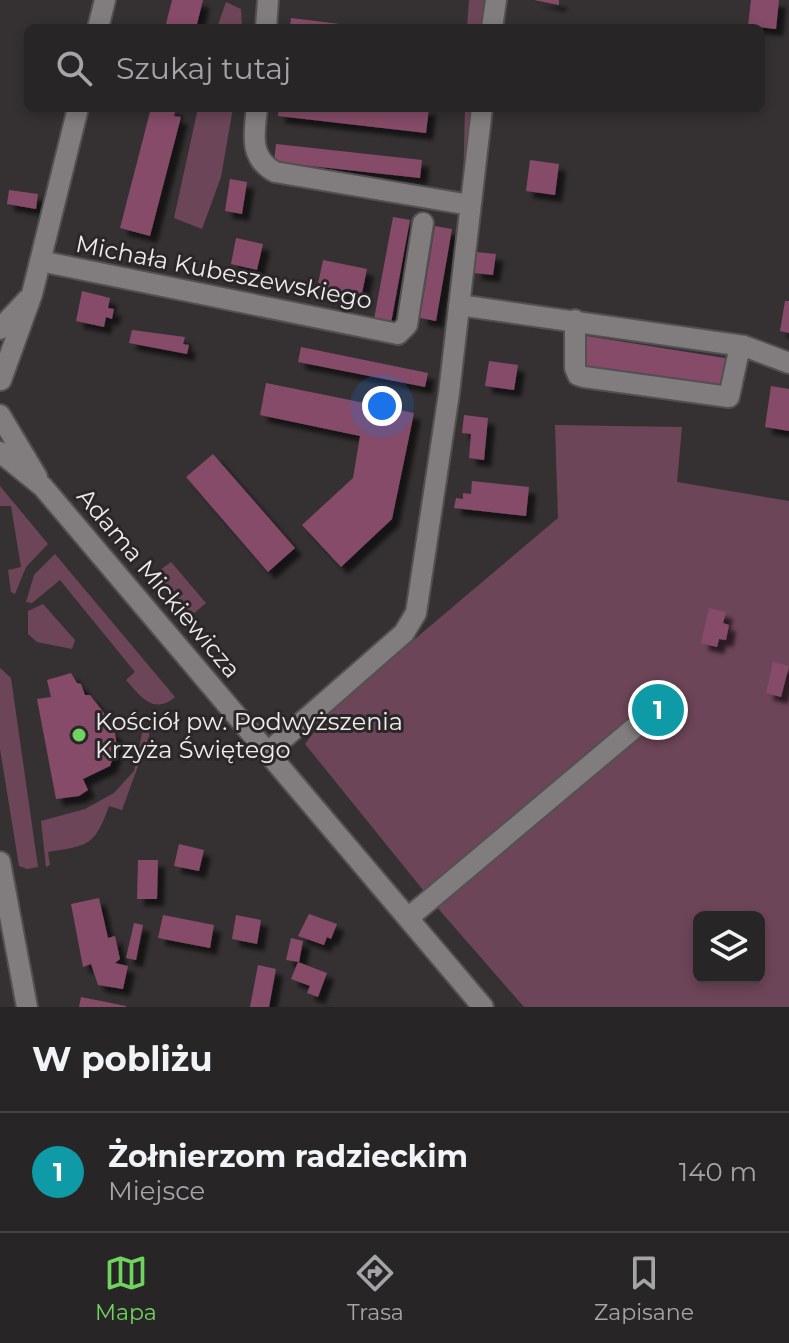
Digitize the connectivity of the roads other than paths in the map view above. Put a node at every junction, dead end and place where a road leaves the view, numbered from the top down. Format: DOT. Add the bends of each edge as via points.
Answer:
graph roads {
  1 [pos="105,0"];
  2 [pos="268,0"];
  3 [pos="496,0"];
  4 [pos="99,24"];
  5 [pos="266,24"];
  6 [pos="493,24"];
  7 [pos="77,112"];
  8 [pos="257,112"];
  9 [pos="482,112"];
  10 [pos="470,205"];
  11 [pos="423,223"];
  12 [pos="40,261"];
  13 [pos="32,294"];
  14 [pos="459,305"];
  15 [pos="575,320"];
  16 [pos="0,329"];
  17 [pos="740,346"];
  18 [pos="789,363"];
  19 [pos="0,380"];
  20 [pos="0,405"];
  21 [pos="0,415"];
  22 [pos="0,452"];
  23 [pos="43,487"];
  24 [pos="633,729"];
  25 [pos="268,752"];
  26 [pos="0,862"];
  27 [pos="408,918"];
  28 [pos="27,1007"];
  29 [pos="483,1007"];
  1 -- 4 [label="street"];
  2 -- 5 [label="street"];
  3 -- 6 [label="street"];
  7 -- 12 [label="street"];
  8 -- 10 [label="street" via="255,151 275,172"];
  9 -- 10 [label="street"];
  10 -- 14 [label="street"];
  11 -- 12 [label="street, Michała Kubeszewskiego" via="407,325 398,334"];
  12 -- 13 [label="street"];
  13 -- 16 [label="street"];
  13 -- 19 [label="street"];
  14 -- 15 [label="street"];
  14 -- 25 [label="street" via="416,613 398,639"];
  15 -- 17 [label="street"];
  15 -- 17 [label="street" via="575,368 584,377 729,397"];
  17 -- 18 [label="street"];
  19 -- 20 [label="street"];
  21 -- 23 [label="street, Adama Mickiewicza"];
  22 -- 23 [label="street, Adama Mickiewicza"];
  23 -- 25 [label="street, Adama Mickiewicza"];
  24 -- 27 [label="street"];
  25 -- 27 [label="street, Adama Mickiewicza"];
  26 -- 28 [label="street"];
  27 -- 29 [label="street, Adama Mickiewicza"];
}
